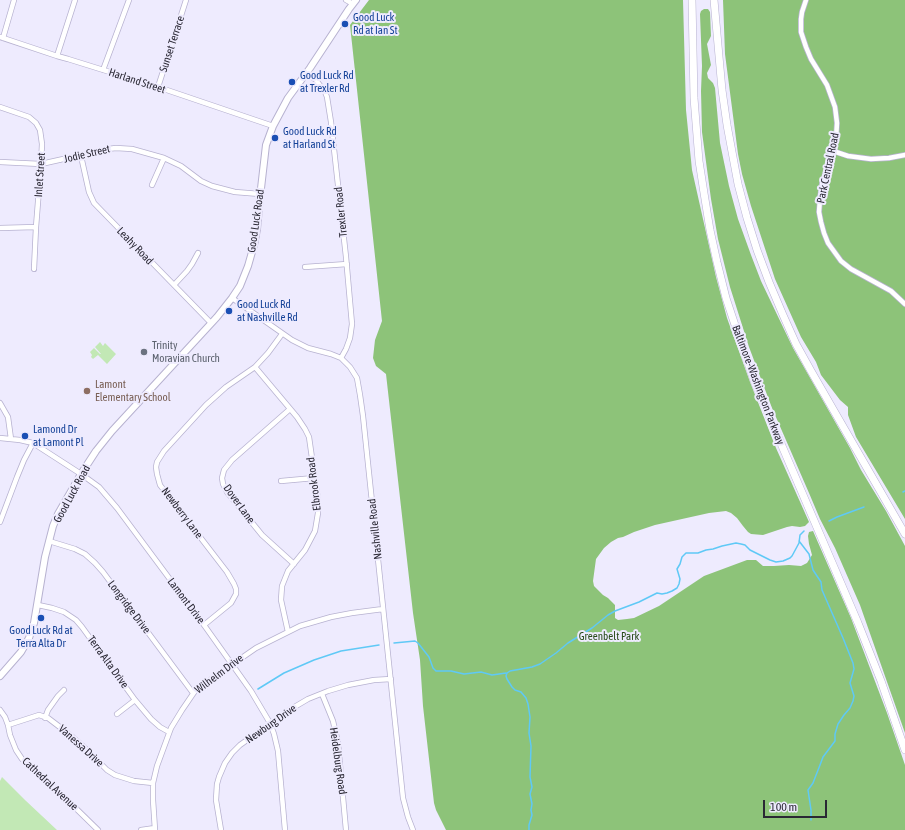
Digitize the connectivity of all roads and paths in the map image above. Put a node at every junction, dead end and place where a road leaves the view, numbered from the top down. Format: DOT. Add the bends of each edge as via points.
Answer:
graph roads {
  1 [pos="14,0"];
  2 [pos="75,0"];
  3 [pos="128,0"];
  4 [pos="186,0"];
  5 [pos="346,0"];
  6 [pos="692,0"];
  7 [pos="714,0"];
  8 [pos="806,0"];
  9 [pos="355,2"];
  10 [pos="2,38"];
  11 [pos="57,56"];
  12 [pos="103,70"];
  13 [pos="306,73"];
  14 [pos="158,87"];
  15 [pos="0,107"];
  16 [pos="273,126"];
  17 [pos="833,151"];
  18 [pos="905,155"];
  19 [pos="81,156"];
  20 [pos="164,158"];
  21 [pos="0,162"];
  22 [pos="41,164"];
  23 [pos="152,185"];
  24 [pos="260,194"];
  25 [pos="36,227"];
  26 [pos="0,228"];
  27 [pos="198,252"];
  28 [pos="346,264"];
  29 [pos="304,267"];
  30 [pos="34,269"];
  31 [pos="174,285"];
  32 [pos="232,298"];
  33 [pos="905,304"];
  34 [pos="211,323"];
  35 [pos="282,334"];
  36 [pos="341,358"];
  37 [pos="255,367"];
  38 [pos="0,403"];
  39 [pos="290,409"];
  40 [pos="0,438"];
  41 [pos="11,439"];
  42 [pos="33,443"];
  43 [pos="81,474"];
  44 [pos="314,478"];
  45 [pos="281,481"];
  46 [pos="0,522"];
  47 [pos="905,534"];
  48 [pos="49,541"];
  49 [pos="294,564"];
  50 [pos="38,605"];
  51 [pos="383,609"];
  52 [pos="204,625"];
  53 [pos="288,632"];
  54 [pos="232,664"];
  55 [pos="0,676"];
  56 [pos="391,679"];
  57 [pos="64,690"];
  58 [pos="193,693"];
  59 [pos="322,694"];
  60 [pos="135,700"];
  61 [pos="0,710"];
  62 [pos="117,714"];
  63 [pos="45,718"];
  64 [pos="270,723"];
  65 [pos="8,725"];
  66 [pos="170,732"];
  67 [pos="905,750"];
  68 [pos="153,783"];
  69 [pos="155,829"];
  70 [pos="98,830"];
  71 [pos="141,830"];
  72 [pos="221,830"];
  73 [pos="285,830"];
  74 [pos="346,830"];
  75 [pos="413,830"];
  1 -- 10 [label="street"];
  2 -- 11 [label="street"];
  3 -- 12 [label="street"];
  4 -- 14 [label="street, Sunset Terrace"];
  5 -- 9 [label="street"];
  6 -- 67 [label="highway, Baltimore-Washington Parkway" via="694,98 699,161 710,230 726,298 755,383 858,623"];
  7 -- 47 [label="highway" via="726,125 738,184 757,250 796,344"];
  8 -- 17 [label="street, Park Central Road" via="800,20 806,47 827,85 835,107 837,123"];
  9 -- 13 [label="main road, Good Luck Road"];
  10 -- 11 [label="street, Harland Street"];
  11 -- 12 [label="street, Harland Street"];
  12 -- 14 [label="street, Harland Street"];
  13 -- 16 [label="main road, Good Luck Road" via="288,98"];
  13 -- 28 [label="street, Trexler Road" via="320,84 327,97"];
  14 -- 16 [label="street, Harland Street"];
  15 -- 22 [label="street, Inlet Street" via="29,117 38,125 41,137"];
  16 -- 24 [label="main road, Good Luck Road" via="266,145"];
  17 -- 18 [label="street" via="871,159"];
  17 -- 33 [label="street, Park Central Road" via="820,199 821,222 828,243 841,261 851,269 891,291"];
  19 -- 20 [label="street, Jodie Street" via="124,148"];
  19 -- 22 [label="street, Jodie Street"];
  19 -- 31 [label="street, Leahy Road" via="94,203"];
  20 -- 23 [label="street"];
  20 -- 24 [label="street, Jodie Street" via="212,186 235,192"];
  21 -- 22 [label="street, Jodie Street"];
  22 -- 25 [label="street, Inlet Street"];
  24 -- 32 [label="main road, Good Luck Road" via="253,251 245,275"];
  25 -- 26 [label="street"];
  25 -- 30 [label="street, Inlet Street"];
  27 -- 31 [label="street" via="188,271"];
  28 -- 29 [label="street"];
  28 -- 36 [label="street, Trexler Road" via="352,324 350,338"];
  31 -- 34 [label="street, Leahy Road"];
  32 -- 34 [label="main road, Good Luck Road"];
  32 -- 35 [label="street"];
  34 -- 43 [label="main road, Good Luck Road" via="112,431"];
  35 -- 36 [label="street" via="308,348"];
  35 -- 37 [label="street, Newberry Lane"];
  36 -- 51 [label="street, Nashville Road" via="354,373 359,385"];
  37 -- 39 [label="street, Elbrook Road"];
  37 -- 52 [label="street, Newberry Lane" via="206,405 164,451 156,467 160,485 227,572 236,589 231,603"];
  38 -- 41 [label="street" via="8,417"];
  39 -- 44 [label="street, Elbrook Road" via="309,437"];
  39 -- 49 [label="street, Dover Lane" via="232,460 224,470 222,478 227,492 262,535"];
  40 -- 41 [label="street, Lamont Drive"];
  41 -- 42 [label="street, Lamont Drive"];
  42 -- 43 [label="street, Lamont Drive"];
  42 -- 46 [label="street"];
  43 -- 48 [label="main road, Good Luck Road" via="58,514"];
  43 -- 52 [label="street, Lamont Drive" via="99,487"];
  44 -- 45 [label="street"];
  44 -- 49 [label="street, Elbrook Road" via="318,500 315,531"];
  48 -- 50 [label="main road, Good Luck Road"];
  48 -- 58 [label="street, Longridge Drive" via="75,549 95,562"];
  49 -- 53 [label="street, Elbrook Road" via="288,571 281,593"];
  50 -- 55 [label="main road, Good Luck Road" via="26,645"];
  50 -- 60 [label="street, Terra Alta Drive" via="64,612 76,620"];
  51 -- 53 [label="street, Wilhelm Drive" via="331,617"];
  51 -- 56 [label="street, Nashville Road"];
  52 -- 54 [label="street, Lamont Drive"];
  53 -- 54 [label="street, Wilhelm Drive"];
  54 -- 58 [label="street, Wilhelm Drive"];
  54 -- 64 [label="street, Lamont Drive"];
  56 -- 59 [label="street, Newburg Drive" via="358,683"];
  56 -- 75 [label="street, Nashville Road" via="403,798"];
  57 -- 63 [label="street" via="48,710"];
  58 -- 66 [label="street, Wilhelm Drive"];
  59 -- 64 [label="street, Newburg Drive" via="299,704"];
  59 -- 74 [label="street, Heidelburg Road" via="337,739"];
  60 -- 62 [label="street"];
  60 -- 66 [label="street, Terra Alta Drive" via="151,719"];
  61 -- 65 [label="street, Cathedral Avenue"];
  63 -- 65 [label="street" via="38,715"];
  63 -- 68 [label="street, Vanessa Drive" via="84,747 115,776"];
  64 -- 72 [label="street, Newburg Drive" via="240,745 225,763 219,777 216,800"];
  64 -- 73 [label="street, Lamont Drive" via="278,751"];
  65 -- 70 [label="street, Cathedral Avenue" via="16,750 22,759"];
  66 -- 68 [label="street, Wilhelm Drive"];
  68 -- 69 [label="street, Wilhelm Drive"];
  69 -- 71 [label="street"];
}
